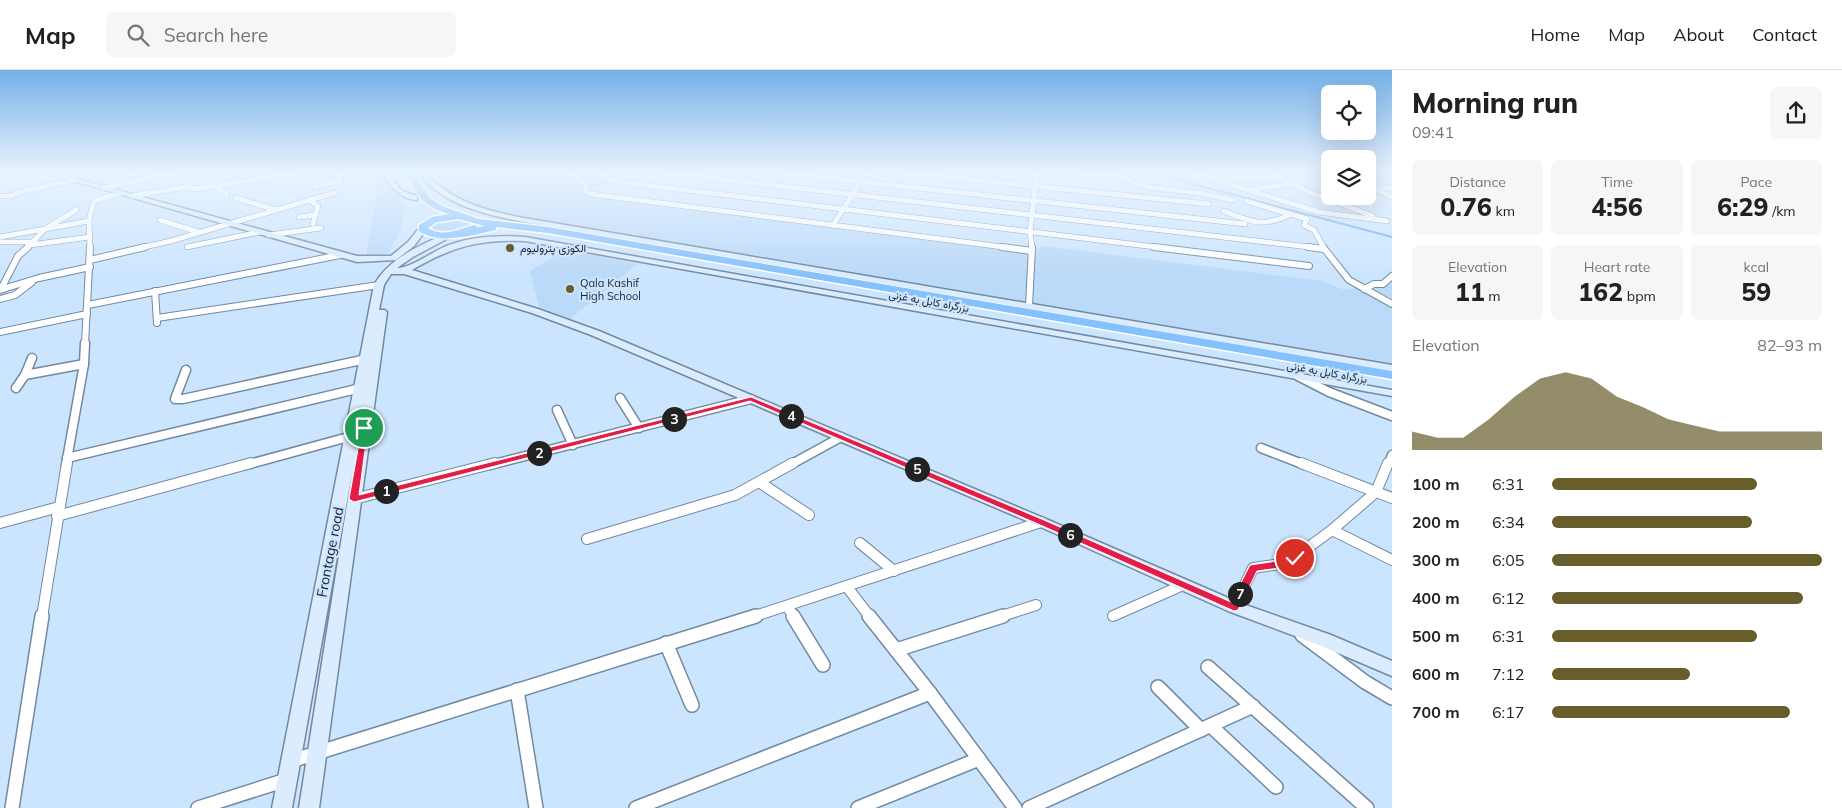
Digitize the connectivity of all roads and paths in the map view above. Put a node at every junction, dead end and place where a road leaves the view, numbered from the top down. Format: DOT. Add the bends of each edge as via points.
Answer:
graph roads {
  1 [pos="93,206"];
  2 [pos="169,206"];
  3 [pos="264,206"];
  4 [pos="288,206"];
  5 [pos="318,206"];
  6 [pos="422,206"];
  7 [pos="436,206"];
  8 [pos="475,206"];
  9 [pos="688,206"];
  10 [pos="822,206"];
  11 [pos="959,206"];
  12 [pos="1034,206"];
  13 [pos="1091,206"];
  14 [pos="1265,206"];
  15 [pos="1302,206"];
  16 [pos="1349,206"];
  17 [pos="843,209"];
  18 [pos="76,210"];
  19 [pos="276,210"];
  20 [pos="1224,211"];
  21 [pos="1291,214"];
  22 [pos="315,215"];
  23 [pos="1032,215"];
  24 [pos="299,217"];
  25 [pos="465,217"];
  26 [pos="160,220"];
  27 [pos="89,221"];
  28 [pos="477,222"];
  29 [pos="1389,222"];
  30 [pos="230,224"];
  31 [pos="313,224"];
  32 [pos="1245,224"];
  33 [pos="833,225"];
  34 [pos="423,227"];
  35 [pos="321,228"];
  36 [pos="45,229"];
  37 [pos="260,232"];
  38 [pos="465,232"];
  39 [pos="1030,232"];
  40 [pos="199,233"];
  41 [pos="269,235"];
  42 [pos="450,235"];
  43 [pos="0,237"];
  44 [pos="90,237"];
  45 [pos="0,242"];
  46 [pos="32,243"];
  47 [pos="187,247"];
  48 [pos="1324,249"];
  49 [pos="1032,251"];
  50 [pos="340,255"];
  51 [pos="650,257"];
  52 [pos="90,264"];
  53 [pos="734,265"];
  54 [pos="1309,266"];
  55 [pos="396,267"];
  56 [pos="1392,276"];
  57 [pos="39,278"];
  58 [pos="379,285"];
  59 [pos="829,288"];
  60 [pos="1,289"];
  61 [pos="1364,289"];
  62 [pos="155,291"];
  63 [pos="0,299"];
  64 [pos="1391,303"];
  65 [pos="1029,306"];
  66 [pos="1014,307"];
  67 [pos="87,309"];
  68 [pos="994,310"];
  69 [pos="1036,324"];
  70 [pos="0,332"];
  71 [pos="32,358"];
  72 [pos="366,359"];
  73 [pos="84,364"];
  74 [pos="1392,368"];
  75 [pos="186,370"];
  76 [pos="25,375"];
  77 [pos="1296,375"];
  78 [pos="1392,375"];
  79 [pos="1392,383"];
  80 [pos="16,388"];
  81 [pos="361,388"];
  82 [pos="1392,393"];
  83 [pos="620,398"];
  84 [pos="751,399"];
  85 [pos="557,410"];
  86 [pos="1392,416"];
  87 [pos="639,428"];
  88 [pos="352,436"];
  89 [pos="841,437"];
  90 [pos="573,445"];
  91 [pos="1261,448"];
  92 [pos="1392,455"];
  93 [pos="67,458"];
  94 [pos="759,482"];
  95 [pos="1376,492"];
  96 [pos="1392,498"];
  97 [pos="354,499"];
  98 [pos="58,512"];
  99 [pos="809,515"];
  100 [pos="1041,522"];
  101 [pos="0,523"];
  102 [pos="1332,530"];
  103 [pos="587,539"];
  104 [pos="860,543"];
  105 [pos="1392,560"];
  106 [pos="894,571"];
  107 [pos="1183,585"];
  108 [pos="847,587"];
  109 [pos="1036,605"];
  110 [pos="787,606"];
  111 [pos="1234,607"];
  112 [pos="1113,616"];
  113 [pos="1294,629"];
  114 [pos="666,643"];
  115 [pos="896,650"];
  116 [pos="823,665"];
  117 [pos="1208,667"];
  118 [pos="1392,669"];
  119 [pos="1158,687"];
  120 [pos="517,690"];
  121 [pos="930,693"];
  122 [pos="1392,698"];
  123 [pos="692,704"];
  124 [pos="1253,706"];
  125 [pos="1206,728"];
  126 [pos="317,754"];
  127 [pos="979,759"];
  128 [pos="289,762"];
  129 [pos="286,780"];
  130 [pos="1276,787"];
  131 [pos="877,804"];
  132 [pos="12,808"];
  133 [pos="198,808"];
  134 [pos="282,808"];
  135 [pos="309,808"];
  136 [pos="536,808"];
  137 [pos="636,808"];
  138 [pos="858,808"];
  139 [pos="1015,808"];
  140 [pos="1029,808"];
  141 [pos="1367,808"];
  1 -- 27 [label="street"];
  2 -- 30 [label="street"];
  3 -- 19 [label="street"];
  4 -- 19 [label="street"];
  5 -- 22 [label="street"];
  6 -- 34 [label="highway" via="428,212"];
  7 -- 25 [label="highway, بزرگراه کابل به غزنی"];
  8 -- 53 [label="street"];
  9 -- 33 [label="street"];
  10 -- 17 [label="street"];
  11 -- 23 [label="street"];
  12 -- 23 [label="street"];
  13 -- 32 [label="street"];
  14 -- 21 [label="street"];
  15 -- 29 [label="street"];
  16 -- 29 [label="street"];
  17 -- 33 [label="street"];
  17 -- 39 [label="street"];
  18 -- 36 [label="street"];
  19 -- 30 [label="street"];
  20 -- 21 [label="street" via="1261,225"];
  21 -- 48 [label="street" via="1307,219 1304,225 1314,230"];
  22 -- 24 [label="street"];
  22 -- 31 [label="street"];
  23 -- 39 [label="street"];
  23 -- 48 [label="street"];
  25 -- 28 [label="highway, بزرگراه کابل به غزنی"];
  25 -- 34 [label="highway" via="441,218"];
  26 -- 40 [label="street"];
  27 -- 36 [label="street"];
  27 -- 44 [label="street"];
  28 -- 38 [label="highway" via="475,227"];
  28 -- 53 [label="highway, بزرگراه کابل به غزنی" via="548,230"];
  30 -- 37 [label="street"];
  30 -- 40 [label="street"];
  33 -- 49 [label="street"];
  34 -- 42 [label="highway" via="430,234"];
  34 -- 55 [label="street"];
  35 -- 41 [label="street"];
  36 -- 43 [label="street"];
  36 -- 46 [label="street"];
  37 -- 41 [label="street"];
  37 -- 47 [label="street"];
  38 -- 42 [label="highway, بزرگراه کابل به غزنی"];
  38 -- 51 [label="highway, بزرگراه کابل به غزنی" via="500,228"];
  39 -- 49 [label="street"];
  39 -- 54 [label="street"];
  40 -- 52 [label="street"];
  41 -- 50 [label="street"];
  42 -- 55 [label="street" via="418,250"];
  44 -- 46 [label="street"];
  44 -- 52 [label="street"];
  45 -- 46 [label="street"];
  46 -- 60 [label="street" via="18,256"];
  48 -- 61 [label="street" via="1350,280"];
  49 -- 65 [label="street"];
  50 -- 55 [label="street"];
  50 -- 62 [label="street"];
  51 -- 53 [label="highway, بزرگراه کابل به غزنی"];
  51 -- 55 [label="street" via="501,237 459,243"];
  52 -- 57 [label="street"];
  52 -- 67 [label="street"];
  53 -- 59 [label="highway, بزرگراه کابل به غزنی"];
  53 -- 66 [label="street"];
  53 -- 68 [label="highway, بزرگراه کابل به غزنی"];
  55 -- 58 [label="street, Frontage road"];
  55 -- 84 [label="street" via="535,311"];
  55 -- 97 [label="street"];
  56 -- 61 [label="street" via="1384,284"];
  57 -- 60 [label="street"];
  57 -- 63 [label="street" via="16,295"];
  58 -- 62 [label="street" via="157,321"];
  58 -- 72 [label="street, Frontage road"];
  59 -- 68 [label="highway, بزرگراه کابل به غزنی"];
  59 -- 69 [label="street"];
  61 -- 64 [label="street"];
  62 -- 67 [label="street"];
  65 -- 66 [label="street"];
  65 -- 74 [label="street"];
  66 -- 68 [label="highway, بزرگراه کابل به غزنی"];
  66 -- 78 [label="highway, بزرگراه کابل به غزنی"];
  67 -- 70 [label="street"];
  67 -- 73 [label="street"];
  68 -- 69 [label="highway, بزرگراه کابل به غزنی"];
  69 -- 77 [label="street"];
  69 -- 79 [label="highway, بزرگراه کابل به غزنی"];
  71 -- 76 [label="street"];
  72 -- 75 [label="street" via="175,399"];
  72 -- 81 [label="street, Frontage road"];
  73 -- 76 [label="street"];
  73 -- 93 [label="street"];
  76 -- 80 [label="street"];
  77 -- 82 [label="street"];
  77 -- 86 [label="street" via="1328,392"];
  81 -- 88 [label="street, Frontage road"];
  81 -- 93 [label="street"];
  83 -- 87 [label="street"];
  84 -- 87 [label="street"];
  84 -- 89 [label="street"];
  85 -- 90 [label="street"];
  87 -- 90 [label="street"];
  88 -- 98 [label="street"];
  88 -- 128 [label="street, Frontage road"];
  89 -- 94 [label="street"];
  89 -- 100 [label="street"];
  90 -- 97 [label="street"];
  91 -- 95 [label="street"];
  92 -- 95 [label="street"];
  93 -- 98 [label="street"];
  94 -- 99 [label="street"];
  94 -- 103 [label="street" via="735,495"];
  95 -- 96 [label="street"];
  95 -- 102 [label="street"];
  97 -- 126 [label="street"];
  98 -- 101 [label="street"];
  98 -- 132 [label="street"];
  100 -- 106 [label="street"];
  100 -- 107 [label="street"];
  102 -- 105 [label="street"];
  102 -- 111 [label="street" via="1287,563 1253,568"];
  104 -- 106 [label="street"];
  106 -- 108 [label="street"];
  107 -- 111 [label="street"];
  107 -- 112 [label="street"];
  108 -- 110 [label="street"];
  108 -- 115 [label="street"];
  109 -- 115 [label="street"];
  110 -- 114 [label="street"];
  110 -- 116 [label="street"];
  111 -- 113 [label="street"];
  113 -- 118 [label="street"];
  113 -- 122 [label="street"];
  114 -- 120 [label="street"];
  114 -- 123 [label="street"];
  115 -- 121 [label="street"];
  117 -- 124 [label="street"];
  119 -- 125 [label="street"];
  120 -- 126 [label="street"];
  120 -- 136 [label="street"];
  121 -- 127 [label="street"];
  121 -- 137 [label="street"];
  124 -- 125 [label="street"];
  124 -- 141 [label="street"];
  125 -- 130 [label="street"];
  125 -- 140 [label="street"];
  126 -- 128 [label="street"];
  126 -- 135 [label="street"];
  127 -- 131 [label="street"];
  127 -- 139 [label="street"];
  128 -- 129 [label="street, Frontage road"];
  129 -- 133 [label="street"];
  129 -- 134 [label="street, Frontage road"];
  131 -- 138 [label="street"];
}
